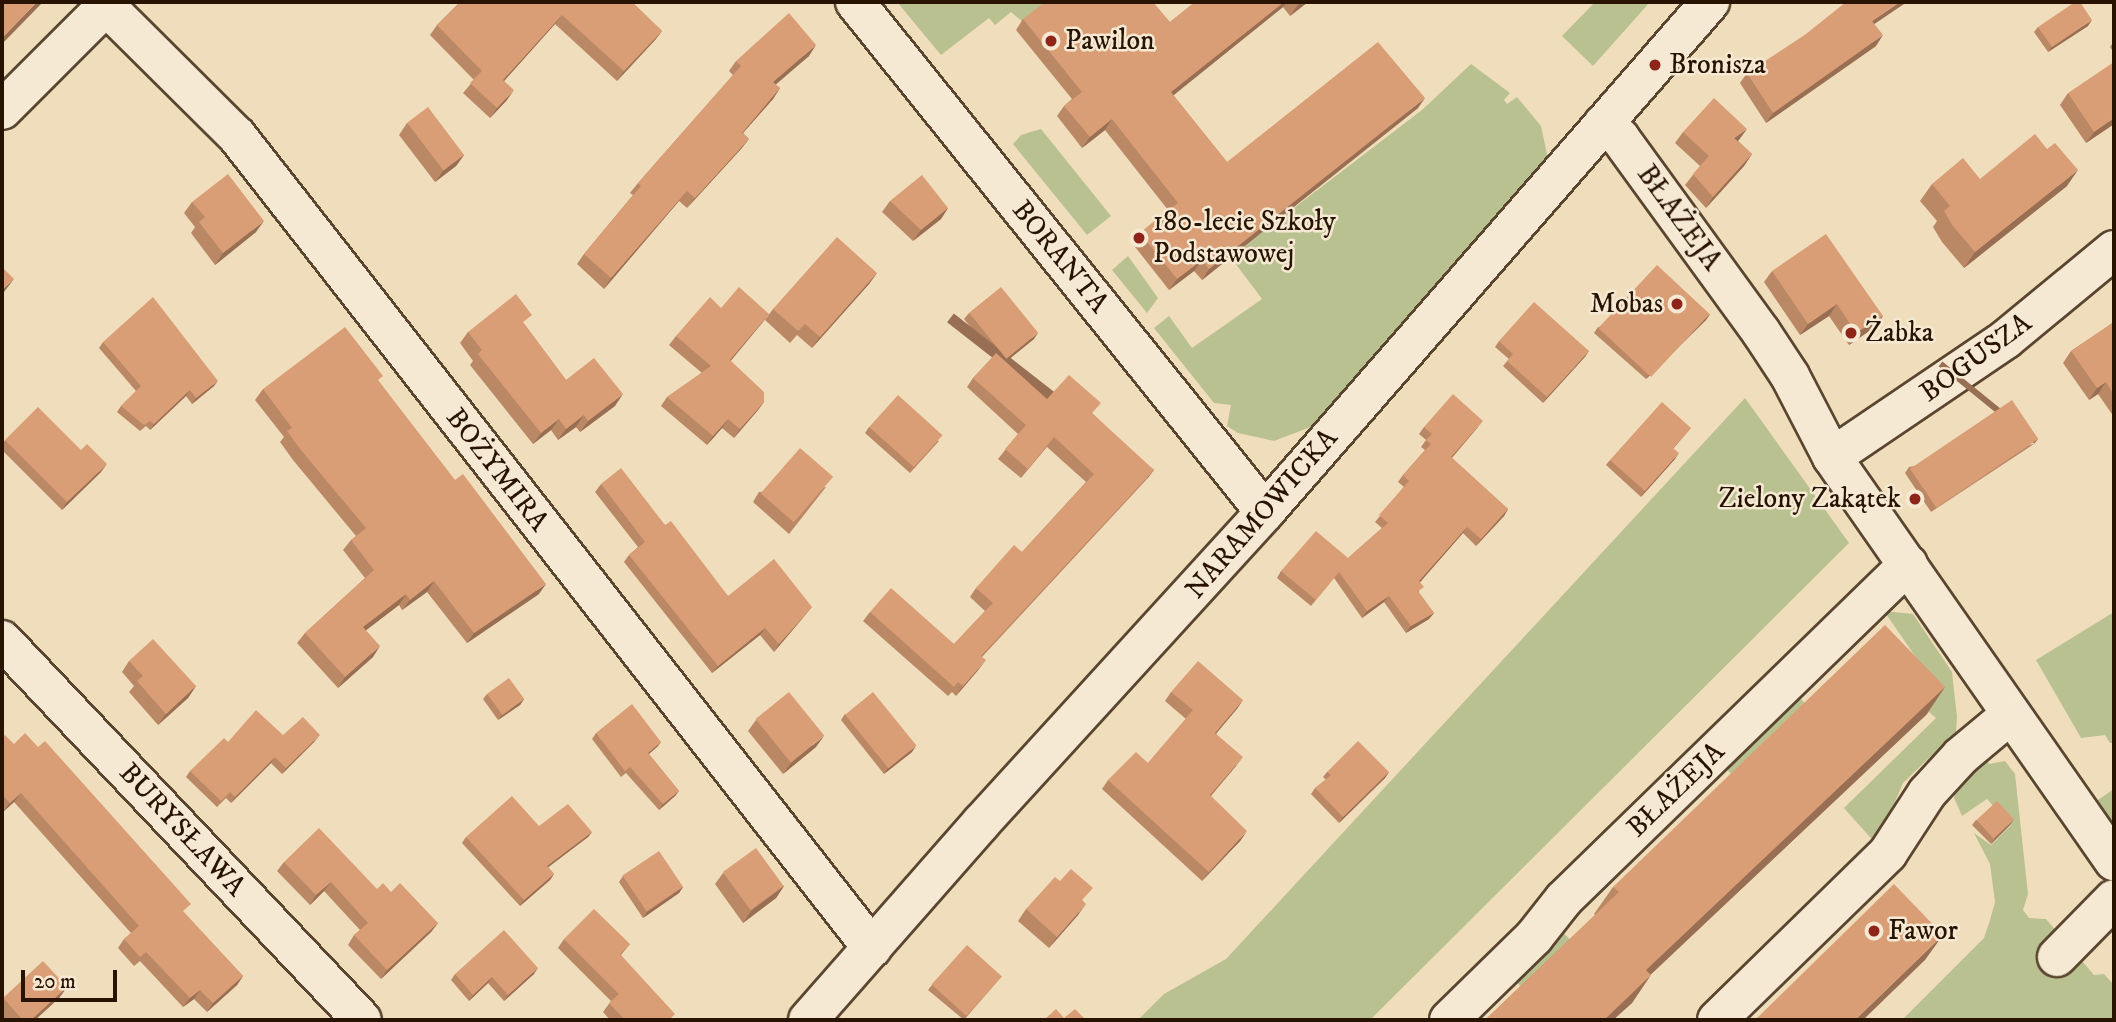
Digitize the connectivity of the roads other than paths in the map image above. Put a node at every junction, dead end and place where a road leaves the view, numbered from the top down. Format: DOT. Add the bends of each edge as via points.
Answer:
graph roads {
  1 [pos="855,2"];
  2 [pos="1710,2"];
  3 [pos="108,4"];
  4 [pos="2,110"];
  5 [pos="1603,124"];
  6 [pos="2114,250"];
  7 [pos="1832,457"];
  8 [pos="1265,512"];
  9 [pos="1908,564"];
  10 [pos="2,640"];
  11 [pos="2010,715"];
  12 [pos="2114,861"];
  13 [pos="2114,899"];
  14 [pos="872,948"];
  15 [pos="2057,957"];
  16 [pos="362,1020"];
  17 [pos="808,1020"];
  18 [pos="1449,1020"];
  19 [pos="1717,1020"];
  1 -- 8 [label="street, BORANTA"];
  2 -- 5 [label="street, NARAMOWICKA"];
  3 -- 4 [label="street"];
  3 -- 14 [label="street, BOŻYMIRA" via="237,136"];
  5 -- 7 [label="street, BŁAŻEJA" via="1620,138 1761,332"];
  5 -- 8 [label="street, NARAMOWICKA"];
  6 -- 7 [label="street, BOGUSZA" via="2006,339"];
  7 -- 9 [label="street, BŁAŻEJA"];
  8 -- 14 [label="street, NARAMOWICKA"];
  9 -- 11 [label="street, BŁAŻEJA"];
  9 -- 18 [label="street, BŁAŻEJA" via="1564,899 1534,937"];
  10 -- 16 [label="street, BURYSŁAWA"];
  11 -- 12 [label="street, BŁAŻEJA"];
  11 -- 19 [label="street" via="1961,755 1927,793 1888,853"];
  13 -- 15 [label="street"];
  14 -- 17 [label="street, NARAMOWICKA"];
}
